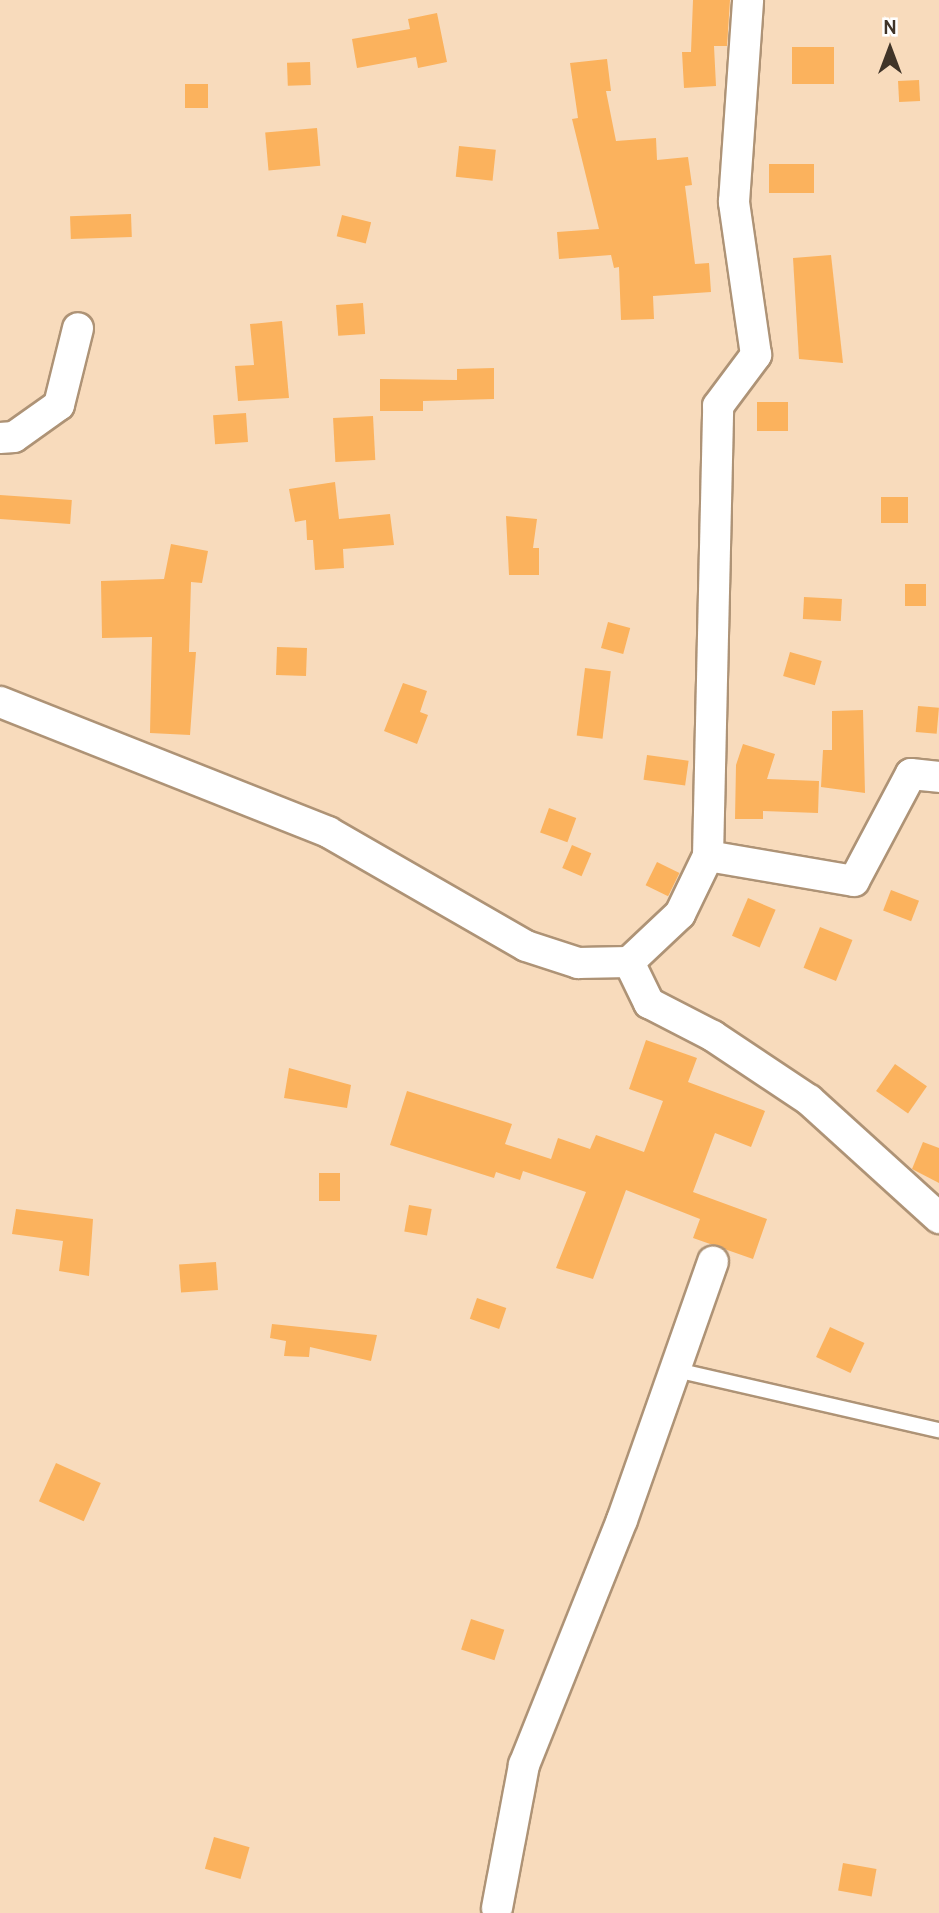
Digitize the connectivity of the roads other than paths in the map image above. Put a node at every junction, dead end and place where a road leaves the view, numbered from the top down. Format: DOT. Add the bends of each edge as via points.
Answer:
graph roads {
  1 [pos="748,0"];
  2 [pos="78,328"];
  3 [pos="0,438"];
  4 [pos="0,702"];
  5 [pos="939,777"];
  6 [pos="708,856"];
  7 [pos="629,962"];
  8 [pos="939,1218"];
  9 [pos="713,1262"];
  10 [pos="677,1370"];
  11 [pos="939,1430"];
  12 [pos="497,1908"];
  1 -- 6 [label="street" via="734,202 756,355 718,406"];
  2 -- 3 [label="street" via="59,405 15,437"];
  4 -- 7 [label="street" via="328,832 526,947 578,963"];
  5 -- 6 [label="street" via="911,774 854,881"];
  6 -- 7 [label="street" via="680,914"];
  7 -- 8 [label="street" via="649,1003 713,1036 809,1100"];
  9 -- 10 [label="street"];
  10 -- 11 [label="lane"];
  10 -- 12 [label="street" via="524,1765"];
}
